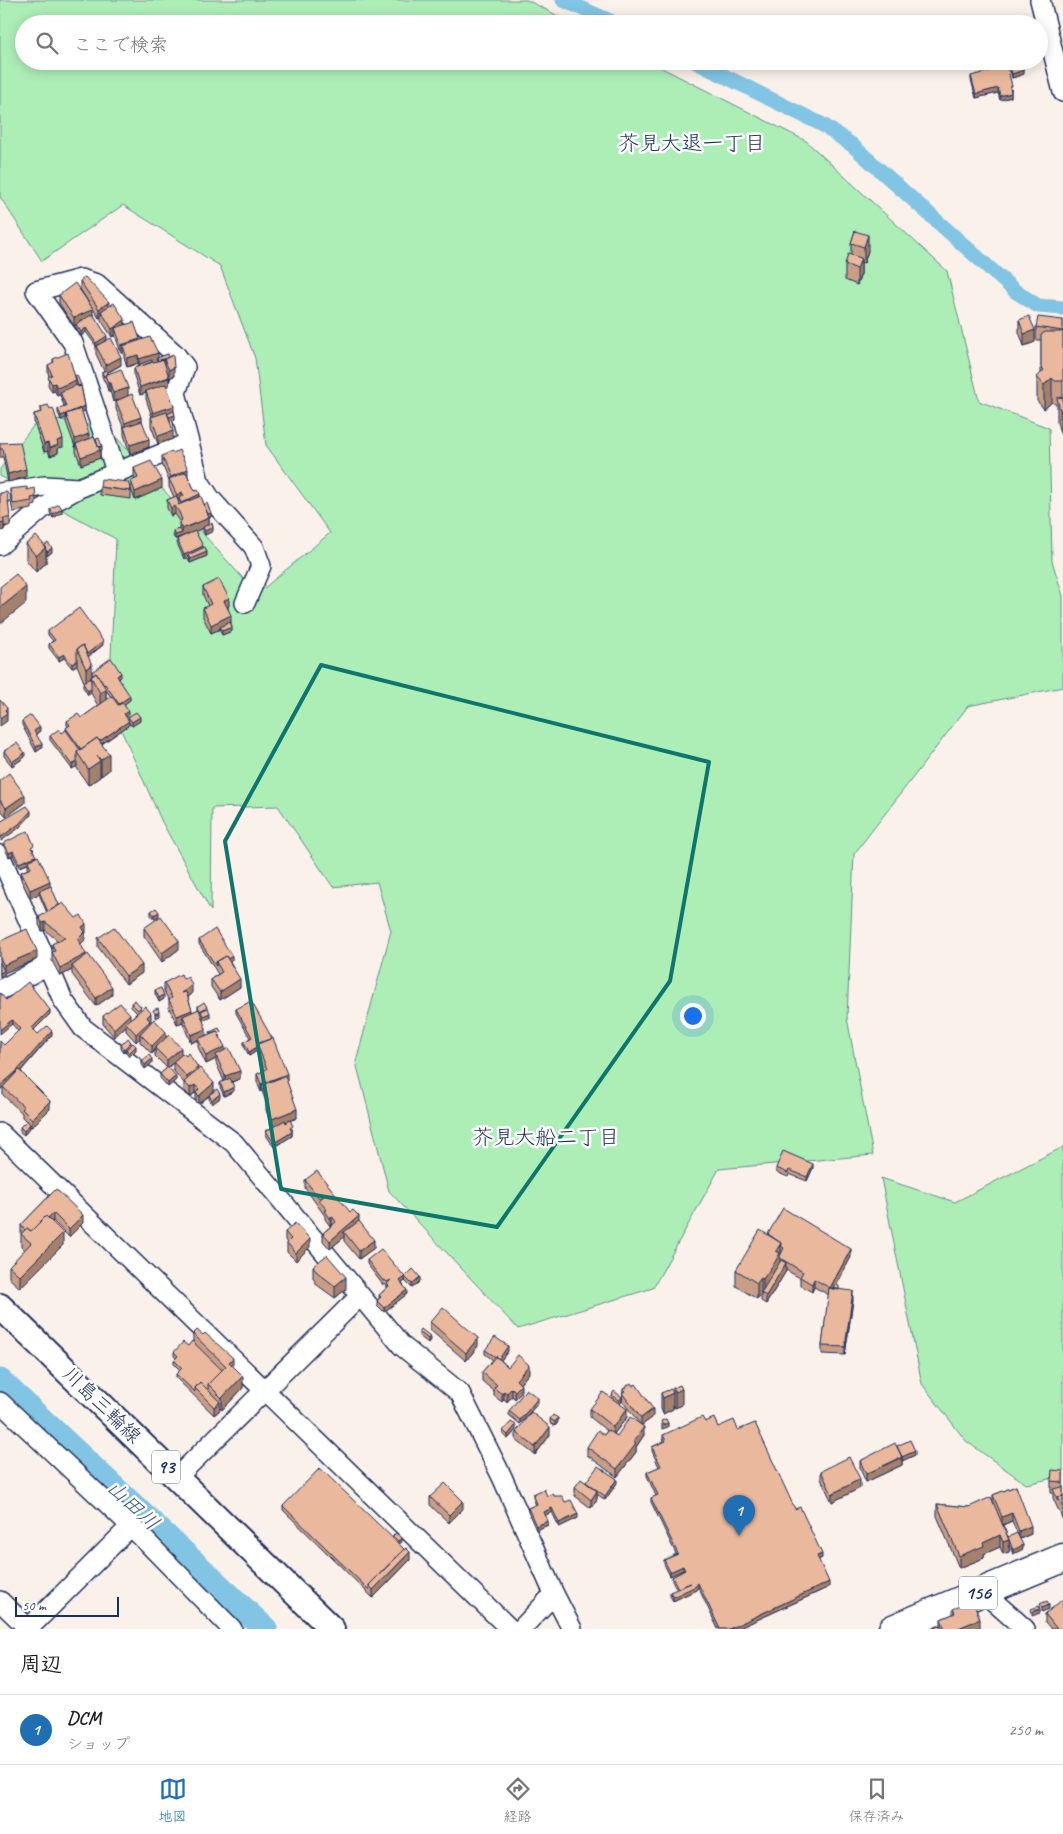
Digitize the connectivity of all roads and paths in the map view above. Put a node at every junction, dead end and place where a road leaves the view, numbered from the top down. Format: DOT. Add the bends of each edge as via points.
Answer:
graph roads {
  1 [pos="1040,0"];
  2 [pos="1044,15"];
  3 [pos="1048,32"];
  4 [pos="1063,92"];
  5 [pos="188,443"];
  6 [pos="117,474"];
  7 [pos="78,488"];
  8 [pos="0,494"];
  9 [pos="0,545"];
  10 [pos="245,603"];
  11 [pos="0,855"];
  12 [pos="48,966"];
  13 [pos="0,990"];
  14 [pos="0,1133"];
  15 [pos="360,1296"];
  16 [pos="0,1306"];
  17 [pos="266,1391"];
  18 [pos="0,1402"];
  19 [pos="177,1477"];
  20 [pos="131,1526"];
  21 [pos="1063,1558"];
  22 [pos="982,1591"];
  23 [pos="554,1594"];
  24 [pos="0,1601"];
  25 [pos="28,1629"];
  26 [pos="232,1629"];
  27 [pos="332,1629"];
  28 [pos="510,1629"];
  29 [pos="521,1629"];
  30 [pos="572,1629"];
  31 [pos="893,1629"];
  32 [pos="1025,1629"];
  1 -- 2 [label="street"];
  3 -- 4 [label="street"];
  5 -- 6 [label="street"];
  5 -- 6 [label="street" via="176,394 185,368 175,354 96,284 81,279 36,291 72,344"];
  5 -- 10 [label="street" via="199,481 254,547 261,566"];
  6 -- 7 [label="street"];
  7 -- 8 [label="street" via="44,486"];
  7 -- 9 [label="street" via="43,508"];
  11 -- 12 [label="street"];
  12 -- 13 [label="street"];
  12 -- 15 [label="street" via="62,1000 83,1028 234,1143"];
  14 -- 17 [label="street"];
  15 -- 17 [label="street"];
  15 -- 23 [label="street" via="402,1346 460,1393"];
  16 -- 19 [label="main road, 川島三輪線 / 93"];
  17 -- 19 [label="street"];
  17 -- 28 [label="street"];
  18 -- 20 [label="street"];
  19 -- 27 [label="main road, 川島三輪線 / 93"];
  20 -- 25 [label="street"];
  20 -- 26 [label="street"];
  21 -- 22 [label="highway, 156"];
  22 -- 31 [label="highway, 156"];
  22 -- 32 [label="street"];
  23 -- 29 [label="street"];
  23 -- 30 [label="street"];
  24 -- 25 [label="street"];
}
